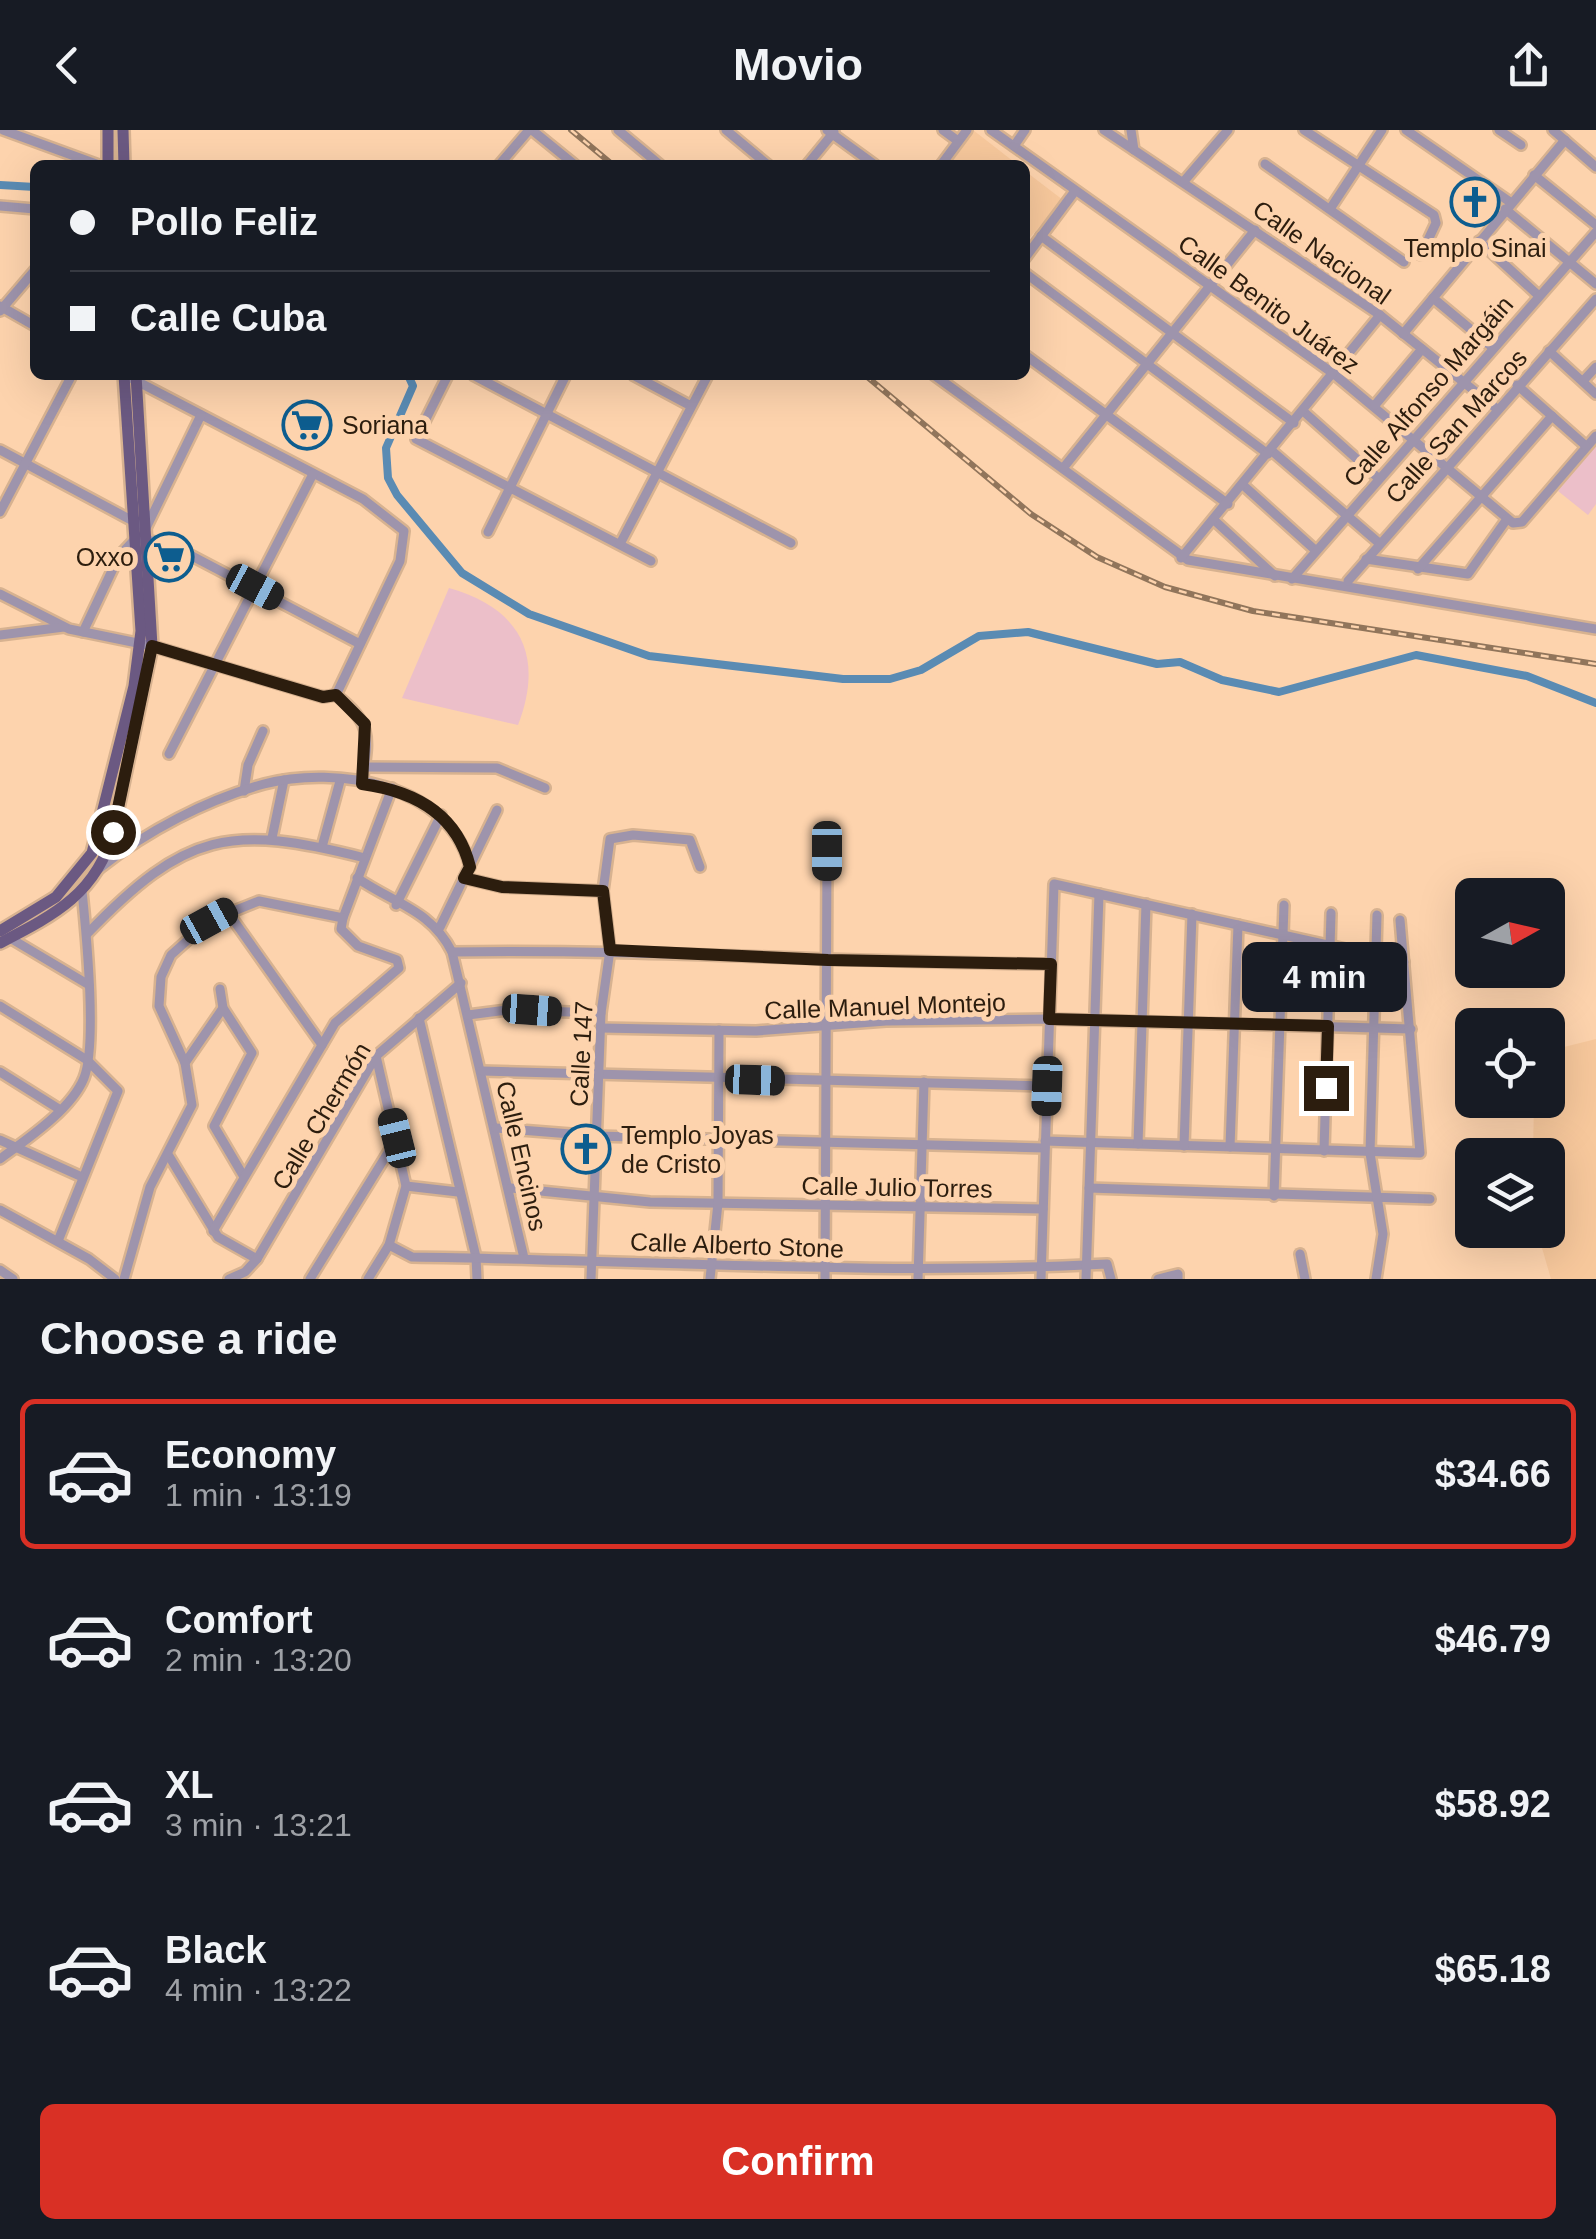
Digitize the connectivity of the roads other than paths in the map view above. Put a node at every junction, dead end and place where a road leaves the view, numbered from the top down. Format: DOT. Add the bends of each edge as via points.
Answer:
graph roads {
  1 [pos="3,130"];
  2 [pos="108,130"];
  3 [pos="123,130"];
  4 [pos="530,130"];
  5 [pos="618,130"];
  6 [pos="726,130"];
  7 [pos="943,130"];
  8 [pos="967,130"];
  9 [pos="991,130"];
  10 [pos="1024,130"];
  11 [pos="1104,130"];
  12 [pos="1132,130"];
  13 [pos="1228,130"];
  14 [pos="1304,130"];
  15 [pos="1382,130"];
  16 [pos="1406,130"];
  17 [pos="1499,130"];
  18 [pos="1554,130"];
  19 [pos="831,132"];
  20 [pos="1565,140"];
  21 [pos="958,141"];
  22 [pos="1521,145"];
  23 [pos="1014,146"];
  24 [pos="1134,150"];
  25 [pos="85,160"];
  26 [pos="108,160"];
  27 [pos="124,160"];
  28 [pos="503,160"];
  29 [pos="568,160"];
  30 [pos="654,160"];
  31 [pos="762,160"];
  32 [pos="811,160"];
  33 [pos="868,160"];
  34 [pos="945,160"];
  35 [pos="1265,164"];
  36 [pos="1358,166"];
  37 [pos="1596,167"];
  38 [pos="1534,174"];
  39 [pos="1186,180"];
  40 [pos="1075,191"];
  41 [pos="0,206"];
  42 [pos="1507,206"];
  43 [pos="30,209"];
  44 [pos="1330,209"];
  45 [pos="1596,228"];
  46 [pos="1255,230"];
  47 [pos="1041,236"];
  48 [pos="1479,241"];
  49 [pos="1030,251"];
  50 [pos="1420,255"];
  51 [pos="1404,262"];
  52 [pos="1571,262"];
  53 [pos="30,276"];
  54 [pos="1030,276"];
  55 [pos="1596,284"];
  56 [pos="1211,286"];
  57 [pos="1539,296"];
  58 [pos="1433,298"];
  59 [pos="1596,298"];
  60 [pos="1,308"];
  61 [pos="1380,316"];
  62 [pos="30,323"];
  63 [pos="1170,334"];
  64 [pos="1404,334"];
  65 [pos="1492,347"];
  66 [pos="1422,349"];
  67 [pos="1550,351"];
  68 [pos="1030,359"];
  69 [pos="1146,363"];
  70 [pos="1596,367"];
  71 [pos="1334,374"];
  72 [pos="69,380"];
  73 [pos="130,380"];
  74 [pos="137,380"];
  75 [pos="446,380"];
  76 [pos="482,380"];
  77 [pos="563,380"];
  78 [pos="642,380"];
  79 [pos="705,380"];
  80 [pos="941,380"];
  81 [pos="1463,381"];
  82 [pos="1583,381"];
  83 [pos="1517,384"];
  84 [pos="1596,394"];
  85 [pos="1375,405"];
  86 [pos="691,406"];
  87 [pos="1496,409"];
  88 [pos="1303,411"];
  89 [pos="1106,412"];
  90 [pos="546,414"];
  91 [pos="201,415"];
  92 [pos="1552,416"];
  93 [pos="1294,424"];
  94 [pos="1596,436"];
  95 [pos="1413,438"];
  96 [pos="1586,446"];
  97 [pos="0,450"];
  98 [pos="1270,452"];
  99 [pos="24,464"];
  100 [pos="1064,467"];
  101 [pos="1446,468"];
  102 [pos="659,470"];
  103 [pos="313,474"];
  104 [pos="1377,477"];
  105 [pos="1242,485"];
  106 [pos="510,490"];
  107 [pos="1480,495"];
  108 [pos="1228,504"];
  109 [pos="0,512"];
  110 [pos="1347,514"];
  111 [pos="1214,520"];
  112 [pos="1510,521"];
  113 [pos="141,531"];
  114 [pos="488,532"];
  115 [pos="791,543"];
  116 [pos="1379,543"];
  117 [pos="620,544"];
  118 [pos="1314,550"];
  119 [pos="1181,558"];
  120 [pos="1366,559"];
  121 [pos="651,561"];
  122 [pos="1418,568"];
  123 [pos="1277,578"];
  124 [pos="1292,579"];
  125 [pos="1348,580"];
  126 [pos="255,587"];
  127 [pos="0,594"];
  128 [pos="64,628"];
  129 [pos="1596,629"];
  130 [pos="83,632"];
  131 [pos="0,634"];
  132 [pos="147,644"];
  133 [pos="360,644"];
  134 [pos="216,666"];
  135 [pos="336,695"];
  136 [pos="263,731"];
  137 [pos="168,754"];
  138 [pos="364,768"];
  139 [pos="284,780"];
  140 [pos="340,781"];
  141 [pos="362,784"];
  142 [pos="392,788"];
  143 [pos="545,788"];
  144 [pos="244,790"];
  145 [pos="497,810"];
  146 [pos="442,814"];
  147 [pos="272,838"];
  148 [pos="322,847"];
  149 [pos="827,851"];
  150 [pos="366,858"];
  151 [pos="470,867"];
  152 [pos="700,867"];
  153 [pos="100,868"];
  154 [pos="357,878"];
  155 [pos="464,878"];
  156 [pos="82,891"];
  157 [pos="603,891"];
  158 [pos="1099,894"];
  159 [pos="396,904"];
  160 [pos="1146,904"];
  161 [pos="1284,905"];
  162 [pos="228,911"];
  163 [pos="1331,912"];
  164 [pos="1192,914"];
  165 [pos="1377,915"];
  166 [pos="343,918"];
  167 [pos="1400,920"];
  168 [pos="1238,925"];
  169 [pos="440,927"];
  170 [pos="87,934"];
  171 [pos="1283,935"];
  172 [pos="3,937"];
  173 [pos="1330,946"];
  174 [pos="610,950"];
  175 [pos="452,952"];
  176 [pos="1376,956"];
  177 [pos="828,960"];
  178 [pos="1404,962"];
  179 [pos="1051,964"];
  180 [pos="460,983"];
  181 [pos="89,985"];
  182 [pos="220,989"];
  183 [pos="0,1006"];
  184 [pos="224,1008"];
  185 [pos="601,1013"];
  186 [pos="468,1015"];
  187 [pos="419,1018"];
  188 [pos="1049,1019"];
  189 [pos="1095,1020"];
  190 [pos="1142,1021"];
  191 [pos="1188,1022"];
  192 [pos="828,1024"];
  193 [pos="1234,1024"];
  194 [pos="1280,1025"];
  195 [pos="1328,1026"];
  196 [pos="601,1028"];
  197 [pos="1374,1028"];
  198 [pos="1411,1028"];
  199 [pos="718,1030"];
  200 [pos="322,1045"];
  201 [pos="376,1056"];
  202 [pos="87,1060"];
  203 [pos="185,1063"];
  204 [pos="482,1071"];
  205 [pos="0,1072"];
  206 [pos="599,1075"];
  207 [pos="718,1078"];
  208 [pos="828,1082"];
  209 [pos="924,1082"];
  210 [pos="1047,1086"];
  211 [pos="59,1108"];
  212 [pos="496,1128"];
  213 [pos="596,1136"];
  214 [pos="397,1138"];
  215 [pos="717,1139"];
  216 [pos="0,1140"];
  217 [pos="828,1142"];
  218 [pos="1091,1142"];
  219 [pos="921,1144"];
  220 [pos="1045,1144"];
  221 [pos="1138,1144"];
  222 [pos="1184,1146"];
  223 [pos="14,1148"];
  224 [pos="1230,1148"];
  225 [pos="1276,1149"];
  226 [pos="1324,1151"];
  227 [pos="1370,1152"];
  228 [pos="169,1156"];
  229 [pos="0,1159"];
  230 [pos="82,1177"];
  231 [pos="244,1177"];
  232 [pos="406,1186"];
  233 [pos="511,1188"];
  234 [pos="1089,1188"];
  235 [pos="458,1192"];
  236 [pos="1274,1196"];
  237 [pos="1378,1199"];
  238 [pos="594,1200"];
  239 [pos="1430,1200"];
  240 [pos="718,1204"];
  241 [pos="827,1206"];
  242 [pos="920,1206"];
  243 [pos="1042,1208"];
  244 [pos="0,1210"];
  245 [pos="213,1231"];
  246 [pos="58,1242"];
  247 [pos="388,1246"];
  248 [pos="1300,1254"];
  249 [pos="476,1258"];
  250 [pos="524,1258"];
  251 [pos="257,1259"];
  252 [pos="592,1261"];
  253 [pos="710,1266"];
  254 [pos="1087,1266"];
  255 [pos="0,1270"];
  256 [pos="826,1273"];
  257 [pos="918,1274"];
  258 [pos="1040,1274"];
  259 [pos="13,1279"];
  260 [pos="115,1279"];
  261 [pos="124,1279"];
  262 [pos="229,1279"];
  263 [pos="310,1279"];
  264 [pos="368,1279"];
  265 [pos="476,1279"];
  266 [pos="592,1279"];
  267 [pos="710,1279"];
  268 [pos="1086,1279"];
  269 [pos="1110,1279"];
  270 [pos="1158,1279"];
  271 [pos="1178,1279"];
  272 [pos="1305,1279"];
  273 [pos="1376,1279"];
  1 -- 25 [label="street"];
  2 -- 26 [label="main road"];
  3 -- 27 [label="main road"];
  4 -- 28 [label="street"];
  4 -- 29 [label="street"];
  5 -- 30 [label="street"];
  6 -- 31 [label="street"];
  7 -- 21 [label="street"];
  8 -- 21 [label="street"];
  9 -- 23 [label="street, Calle Benito Juárez"];
  10 -- 23 [label="street"];
  11 -- 24 [label="street, Calle Nacional"];
  12 -- 24 [label="street"];
  13 -- 39 [label="street"];
  14 -- 36 [label="street"];
  15 -- 36 [label="street"];
  16 -- 42 [label="street"];
  17 -- 22 [label="street"];
  18 -- 20 [label="street"];
  19 -- 32 [label="street"];
  19 -- 33 [label="street"];
  20 -- 37 [label="street"];
  20 -- 38 [label="street"];
  21 -- 34 [label="street"];
  23 -- 40 [label="street, Calle Benito Juárez"];
  24 -- 39 [label="street, Calle Nacional"];
  35 -- 44 [label="street"];
  36 -- 44 [label="street"];
  36 -- 50 [label="street" via="1435,218"];
  38 -- 42 [label="street"];
  38 -- 45 [label="street"];
  39 -- 46 [label="street, Calle Nacional"];
  40 -- 47 [label="street"];
  40 -- 56 [label="street, Calle Benito Juárez"];
  41 -- 43 [label="street"];
  42 -- 48 [label="street"];
  42 -- 52 [label="street"];
  44 -- 51 [label="street"];
  45 -- 52 [label="street, Calle Alfonso Margáin"];
  46 -- 56 [label="street"];
  46 -- 61 [label="street, Calle Nacional"];
  47 -- 49 [label="street"];
  47 -- 63 [label="street"];
  48 -- 57 [label="street"];
  48 -- 58 [label="street"];
  52 -- 55 [label="street"];
  52 -- 57 [label="street, Calle Alfonso Margáin"];
  53 -- 60 [label="street"];
  54 -- 69 [label="street"];
  56 -- 63 [label="street"];
  56 -- 71 [label="street, Calle Benito Juárez"];
  57 -- 65 [label="street, Calle Alfonso Margáin"];
  58 -- 64 [label="street"];
  58 -- 65 [label="street"];
  59 -- 67 [label="street, Calle San Marcos"];
  60 -- 62 [label="street"];
  61 -- 64 [label="street, Calle Nacional"];
  61 -- 71 [label="street"];
  63 -- 69 [label="street"];
  63 -- 93 [label="street"];
  64 -- 66 [label="street, Calle Nacional"];
  65 -- 81 [label="street, Calle Alfonso Margáin"];
  66 -- 81 [label="street, Calle Nacional"];
  66 -- 85 [label="street"];
  67 -- 82 [label="street"];
  67 -- 83 [label="street, Calle San Marcos"];
  68 -- 89 [label="street"];
  69 -- 89 [label="street"];
  69 -- 98 [label="street"];
  70 -- 82 [label="street"];
  71 -- 85 [label="street, Calle Benito Juárez"];
  71 -- 88 [label="street"];
  72 -- 99 [label="street"];
  73 -- 113 [label="main road"];
  74 -- 91 [label="street"];
  75 -- 106 [label="street" via="416,440"];
  76 -- 90 [label="street"];
  77 -- 90 [label="street"];
  78 -- 86 [label="street"];
  79 -- 86 [label="street"];
  80 -- 100 [label="street"];
  81 -- 87 [label="street, Calle Nacional"];
  81 -- 95 [label="street, Calle Alfonso Margáin"];
  82 -- 84 [label="street"];
  83 -- 87 [label="street, Calle San Marcos"];
  83 -- 92 [label="street"];
  85 -- 95 [label="street, Calle Benito Juárez"];
  86 -- 102 [label="street"];
  87 -- 101 [label="street, Calle San Marcos"];
  88 -- 93 [label="street"];
  88 -- 104 [label="street"];
  89 -- 100 [label="street"];
  89 -- 108 [label="street"];
  90 -- 102 [label="street"];
  90 -- 106 [label="street"];
  91 -- 103 [label="street"];
  91 -- 113 [label="street"];
  92 -- 96 [label="street"];
  92 -- 107 [label="street"];
  93 -- 98 [label="street"];
  94 -- 96 [label="street"];
  95 -- 101 [label="street, Calle Benito Juárez"];
  95 -- 104 [label="street, Calle Alfonso Margáin"];
  96 -- 112 [label="street" via="1522,522"];
  97 -- 99 [label="street"];
  98 -- 105 [label="street"];
  98 -- 110 [label="street"];
  99 -- 109 [label="street"];
  99 -- 113 [label="street"];
  100 -- 119 [label="street"];
  101 -- 107 [label="street, Calle Benito Juárez"];
  101 -- 116 [label="street, Calle San Marcos"];
  102 -- 115 [label="street"];
  102 -- 117 [label="street"];
  103 -- 126 [label="street"];
  103 -- 133 [label="street" via="404,531 400,561"];
  104 -- 110 [label="street, Calle Alfonso Margáin"];
  105 -- 108 [label="street"];
  105 -- 118 [label="street"];
  106 -- 114 [label="street"];
  106 -- 117 [label="street"];
  107 -- 112 [label="street, Calle Benito Juárez"];
  107 -- 122 [label="street"];
  108 -- 111 [label="street"];
  110 -- 116 [label="street"];
  110 -- 118 [label="street, Calle Alfonso Margáin"];
  111 -- 119 [label="street"];
  111 -- 123 [label="street"];
  112 -- 122 [label="street" via="1470,573"];
  113 -- 126 [label="street"];
  113 -- 130 [label="street" via="119,556"];
  113 -- 132 [label="main road"];
  116 -- 120 [label="street, Calle San Marcos"];
  117 -- 121 [label="street"];
  118 -- 124 [label="street, Calle Alfonso Margáin"];
  119 -- 123 [label="street"];
  120 -- 122 [label="street"];
  120 -- 125 [label="street, Calle San Marcos"];
  123 -- 124 [label="street"];
  124 -- 129 [label="street"];
  126 -- 133 [label="street"];
  126 -- 134 [label="street"];
  127 -- 128 [label="street"];
  128 -- 130 [label="street"];
  128 -- 131 [label="street"];
  130 -- 132 [label="street"];
  132 -- 134 [label="street"];
  132 -- 153 [label="main road" via="113,832"];
  132 -- 172 [label="main road" via="92,853 56,897"];
  133 -- 135 [label="street"];
  134 -- 135 [label="street"];
  134 -- 137 [label="street"];
  135 -- 138 [label="street" via="365,724"];
  136 -- 144 [label="street"];
  138 -- 141 [label="street"];
  138 -- 143 [label="street" via="496,768"];
  139 -- 140 [label="street"];
  139 -- 144 [label="street"];
  139 -- 147 [label="street"];
  140 -- 141 [label="street"];
  140 -- 148 [label="street"];
  141 -- 142 [label="street"];
  142 -- 146 [label="street"];
  142 -- 150 [label="street"];
  144 -- 153 [label="street" via="182,817"];
  145 -- 151 [label="street"];
  146 -- 151 [label="street" via="459,834"];
  146 -- 159 [label="street"];
  147 -- 148 [label="street"];
  147 -- 170 [label="street" via="238,837 192,851"];
  148 -- 150 [label="street"];
  149 -- 177 [label="street"];
  150 -- 154 [label="street"];
  151 -- 155 [label="street"];
  152 -- 157 [label="street, Calle 147" via="690,840 616,835"];
  153 -- 156 [label="main road"];
  154 -- 159 [label="street"];
  154 -- 166 [label="street"];
  155 -- 157 [label="street" via="502,887"];
  155 -- 169 [label="street"];
  156 -- 170 [label="street"];
  156 -- 172 [label="main road" via="48,920"];
  157 -- 174 [label="street, Calle 147"];
  158 -- 160 [label="street"];
  158 -- 179 [label="street" via="1054,884"];
  158 -- 189 [label="street"];
  159 -- 169 [label="street"];
  160 -- 164 [label="street"];
  160 -- 190 [label="street"];
  161 -- 171 [label="street"];
  162 -- 166 [label="street" via="274,901"];
  162 -- 200 [label="street"];
  162 -- 203 [label="street" via="182,943 161,977 159,1006"];
  163 -- 173 [label="street"];
  164 -- 168 [label="street"];
  164 -- 191 [label="street"];
  165 -- 176 [label="street"];
  166 -- 200 [label="street" via="341,929 358,946 400,964 343,1013"];
  167 -- 178 [label="street"];
  168 -- 171 [label="street"];
  168 -- 193 [label="street"];
  169 -- 175 [label="street, Calle Encinos"];
  170 -- 181 [label="street"];
  171 -- 173 [label="street"];
  171 -- 194 [label="street"];
  172 -- 181 [label="street"];
  173 -- 176 [label="street"];
  173 -- 195 [label="street"];
  174 -- 175 [label="street"];
  174 -- 177 [label="street"];
  174 -- 185 [label="street, Calle 147"];
  175 -- 180 [label="street, Calle Encinos"];
  176 -- 178 [label="street"];
  176 -- 197 [label="street"];
  177 -- 179 [label="street"];
  177 -- 192 [label="street"];
  178 -- 198 [label="street"];
  179 -- 188 [label="street"];
  180 -- 186 [label="street, Calle Encinos"];
  180 -- 187 [label="street, Calle Chermón"];
  181 -- 202 [label="street"];
  182 -- 184 [label="street"];
  183 -- 202 [label="street"];
  184 -- 203 [label="street"];
  184 -- 231 [label="street" via="252,1053 214,1126"];
  185 -- 186 [label="street"];
  185 -- 196 [label="street, Calle 147"];
  186 -- 204 [label="street, Calle Encinos"];
  187 -- 201 [label="street, Calle Chermón"];
  187 -- 235 [label="street"];
  188 -- 189 [label="street, Calle Manuel Montejo"];
  188 -- 192 [label="street, Calle Manuel Montejo"];
  188 -- 210 [label="street"];
  189 -- 190 [label="street, Calle Manuel Montejo"];
  189 -- 218 [label="street"];
  190 -- 191 [label="street, Calle Manuel Montejo"];
  190 -- 221 [label="street"];
  191 -- 193 [label="street, Calle Manuel Montejo"];
  191 -- 222 [label="street"];
  192 -- 199 [label="street, Calle Manuel Montejo"];
  192 -- 208 [label="street"];
  193 -- 194 [label="street, Calle Manuel Montejo"];
  193 -- 224 [label="street"];
  194 -- 195 [label="street, Calle Manuel Montejo"];
  194 -- 225 [label="street"];
  195 -- 197 [label="street, Calle Manuel Montejo"];
  195 -- 226 [label="street"];
  196 -- 199 [label="street, Calle Manuel Montejo"];
  196 -- 206 [label="street, Calle 147"];
  197 -- 198 [label="street, Calle Manuel Montejo"];
  197 -- 227 [label="street"];
  198 -- 227 [label="street" via="1420,1153"];
  199 -- 207 [label="street"];
  200 -- 231 [label="street"];
  201 -- 214 [label="street"];
  201 -- 251 [label="street, Calle Chermón"];
  202 -- 211 [label="street" via="84,1078"];
  202 -- 230 [label="street" via="118,1091"];
  203 -- 228 [label="street" via="192,1105"];
  204 -- 206 [label="street"];
  204 -- 212 [label="street, Calle Encinos"];
  205 -- 211 [label="street"];
  206 -- 207 [label="street"];
  206 -- 213 [label="street, Calle 147"];
  207 -- 208 [label="street"];
  207 -- 215 [label="street"];
  208 -- 209 [label="street"];
  208 -- 217 [label="street"];
  209 -- 210 [label="street"];
  209 -- 219 [label="street"];
  210 -- 220 [label="street"];
  211 -- 223 [label="street"];
  212 -- 213 [label="street"];
  212 -- 233 [label="street, Calle Encinos"];
  213 -- 215 [label="street"];
  213 -- 238 [label="street, Calle 147"];
  214 -- 232 [label="street"];
  214 -- 263 [label="street"];
  215 -- 217 [label="street"];
  215 -- 240 [label="street"];
  216 -- 223 [label="street"];
  217 -- 219 [label="street"];
  217 -- 241 [label="street"];
  218 -- 220 [label="street"];
  218 -- 221 [label="street"];
  218 -- 234 [label="street"];
  219 -- 220 [label="street"];
  219 -- 242 [label="street"];
  220 -- 243 [label="street"];
  221 -- 222 [label="street"];
  222 -- 224 [label="street"];
  223 -- 229 [label="street"];
  223 -- 230 [label="street"];
  224 -- 225 [label="street"];
  225 -- 226 [label="street"];
  225 -- 236 [label="street"];
  226 -- 227 [label="street"];
  227 -- 237 [label="street"];
  228 -- 245 [label="street"];
  228 -- 261 [label="street" via="144,1202"];
  230 -- 246 [label="street"];
  231 -- 245 [label="street"];
  232 -- 235 [label="street"];
  232 -- 247 [label="street"];
  233 -- 238 [label="street, Calle Julio Torres"];
  233 -- 250 [label="street, Calle Encinos"];
  234 -- 236 [label="street"];
  234 -- 254 [label="street"];
  235 -- 249 [label="street"];
  236 -- 237 [label="street"];
  237 -- 239 [label="street"];
  237 -- 273 [label="street" via="1383,1234"];
  238 -- 240 [label="street, Calle Julio Torres"];
  238 -- 252 [label="street, Calle 147"];
  240 -- 241 [label="street, Calle Julio Torres"];
  240 -- 253 [label="street"];
  241 -- 242 [label="street, Calle Julio Torres"];
  241 -- 256 [label="street"];
  242 -- 243 [label="street, Calle Julio Torres"];
  242 -- 257 [label="street"];
  243 -- 258 [label="street"];
  244 -- 246 [label="street"];
  245 -- 251 [label="street"];
  246 -- 260 [label="street"];
  247 -- 249 [label="street, Calle Alberto Stone" via="412,1256"];
  247 -- 264 [label="street"];
  248 -- 272 [label="street"];
  249 -- 250 [label="street, Calle Alberto Stone"];
  249 -- 265 [label="street"];
  250 -- 252 [label="street, Calle Alberto Stone"];
  251 -- 262 [label="street, Calle Chermón"];
  252 -- 253 [label="street, Calle Alberto Stone"];
  252 -- 266 [label="street, Calle 147"];
  253 -- 256 [label="street, Calle Alberto Stone"];
  253 -- 267 [label="street"];
  254 -- 258 [label="street, Calle Alberto Stone"];
  254 -- 268 [label="street"];
  254 -- 269 [label="street" via="1107,1264"];
  255 -- 259 [label="street"];
  256 -- 257 [label="street, Calle Alberto Stone"];
  257 -- 258 [label="street, Calle Alberto Stone"];
  270 -- 271 [label="street"];
}
